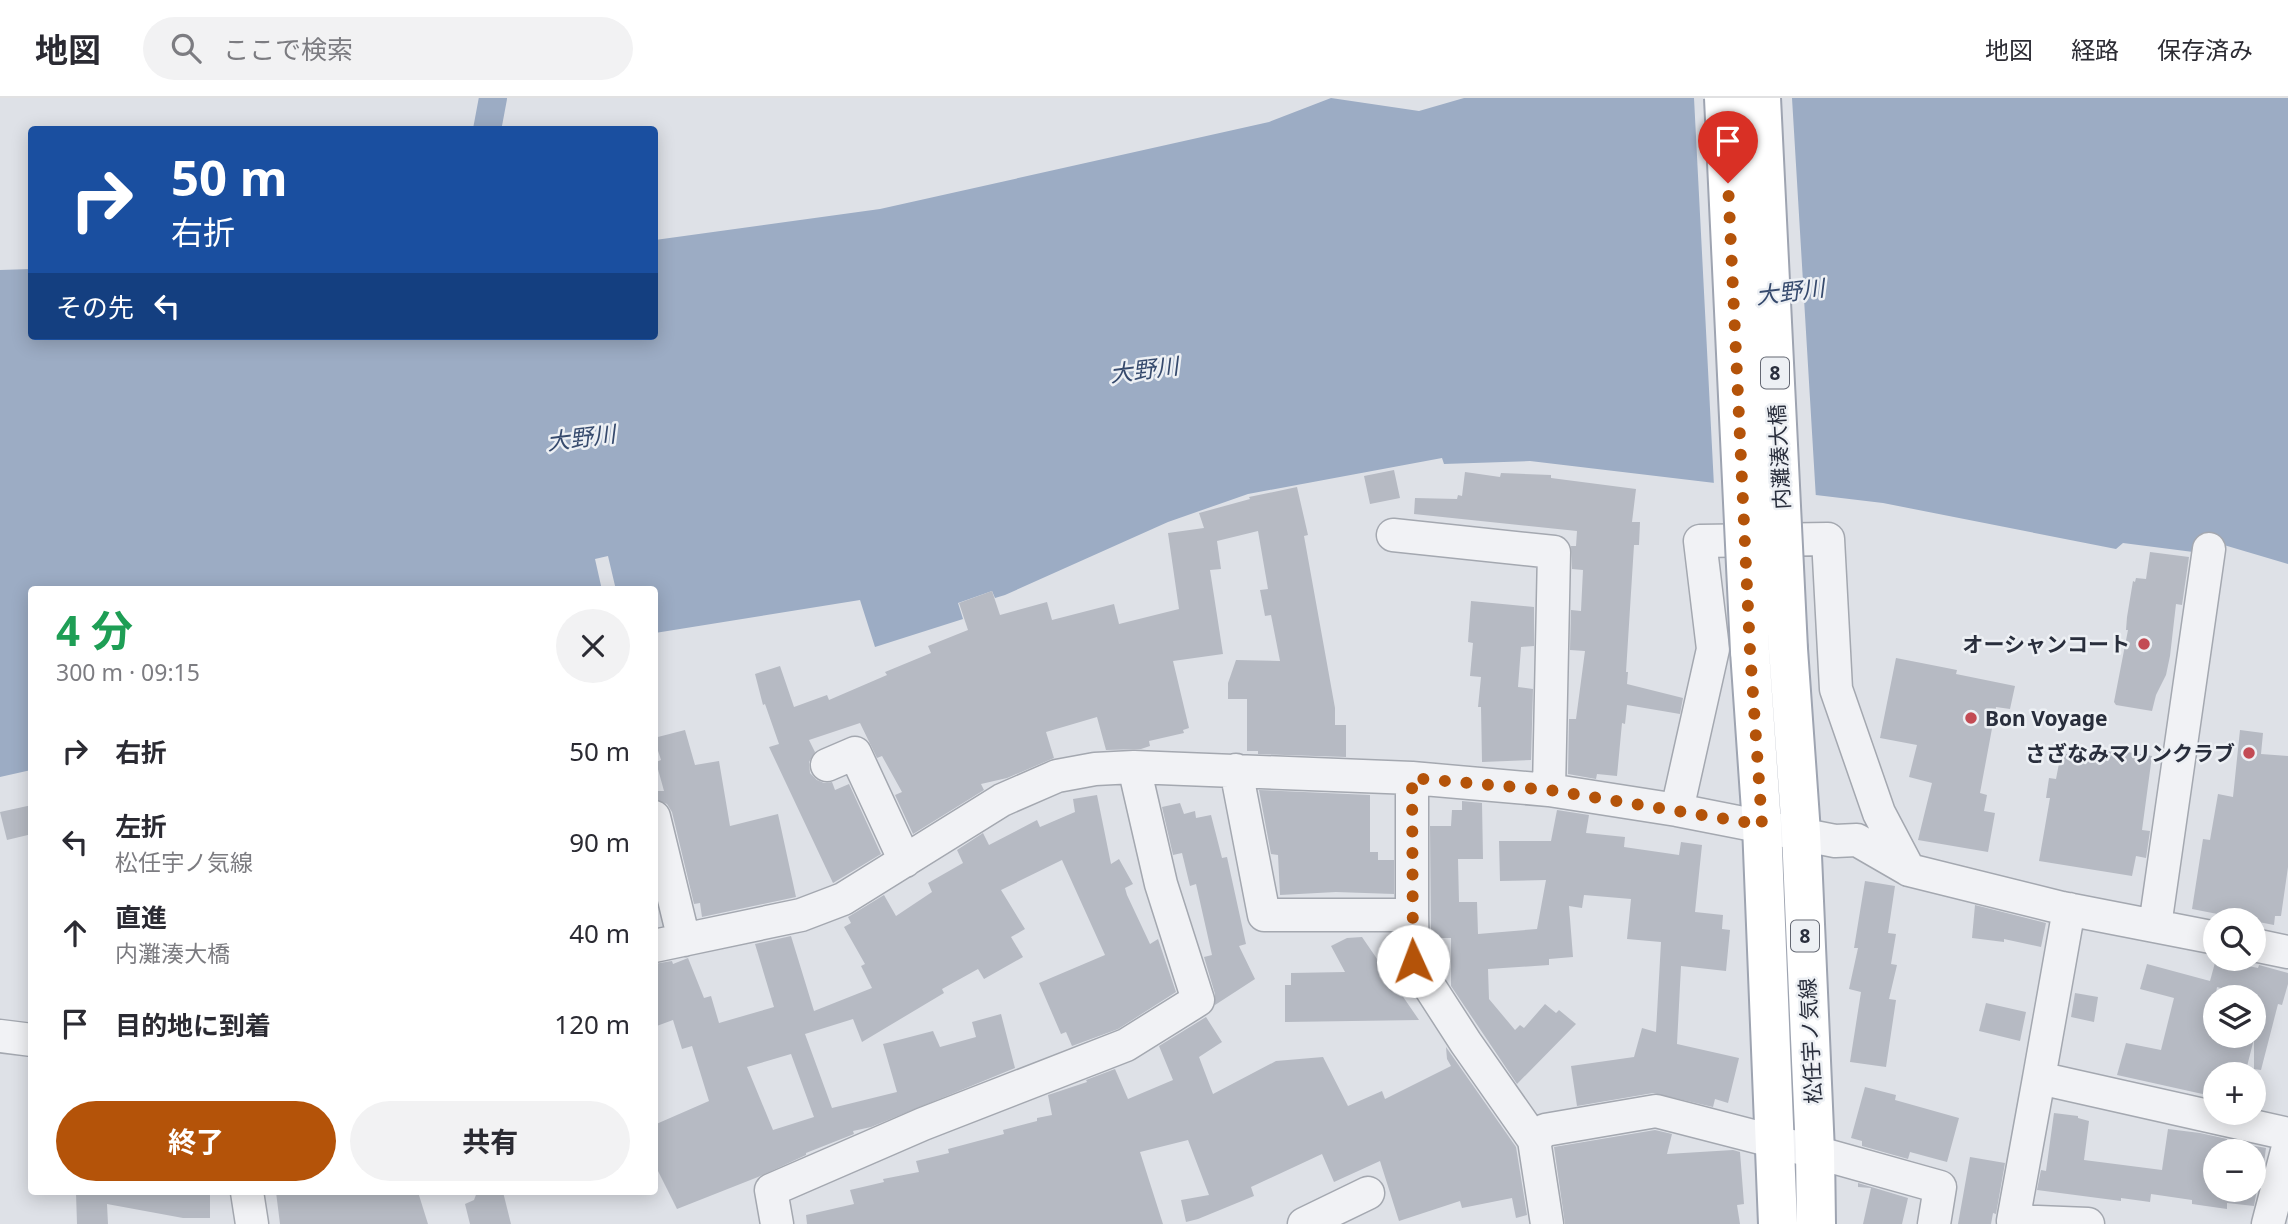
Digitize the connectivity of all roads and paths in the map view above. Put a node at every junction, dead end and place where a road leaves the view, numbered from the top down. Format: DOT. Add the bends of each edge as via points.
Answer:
graph roads {
  1 [pos="1724,98"];
  2 [pos="1761,98"];
  3 [pos="1393,534"];
  4 [pos="2209,549"];
  5 [pos="1788,649"];
  6 [pos="1750,651"];
  7 [pos="827,765"];
  8 [pos="1134,766"];
  9 [pos="1236,770"];
  10 [pos="1412,778"];
  11 [pos="1549,790"];
  12 [pos="1677,810"];
  13 [pos="1879,813"];
  14 [pos="1762,825"];
  15 [pos="1801,833"];
  16 [pos="1857,840"];
  17 [pos="658,851"];
  18 [pos="905,861"];
  19 [pos="1909,870"];
  20 [pos="2069,909"];
  21 [pos="1412,915"];
  22 [pos="2155,926"];
  23 [pos="2203,935"];
  24 [pos="669,943"];
  25 [pos="2266,946"];
  26 [pos="2287,947"];
  27 [pos="0,1036"];
  28 [pos="28,1040"];
  29 [pos="2039,1078"];
  30 [pos="2288,1134"];
  31 [pos="1534,1140"];
  32 [pos="1775,1142"];
  33 [pos="2288,1147"];
  34 [pos="1815,1152"];
  35 [pos="1368,1193"];
  36 [pos="247,1195"];
  37 [pos="251,1224"];
  38 [pos="777,1224"];
  39 [pos="1304,1224"];
  40 [pos="1548,1224"];
  41 [pos="1778,1224"];
  42 [pos="1816,1224"];
  43 [pos="1934,1224"];
  44 [pos="2088,1224"];
  45 [pos="2268,1224"];
  1 -- 6 [label="main road, 内灘湊大橋 / 8, bridge"];
  2 -- 5 [label="main road, 内灘湊大橋 / 8, bridge"];
  3 -- 11 [label="street" via="1554,552"];
  4 -- 22 [label="street"];
  5 -- 15 [label="main road, 松任宇ノ気線 / 8"];
  6 -- 14 [label="main road, 松任宇ノ気線 / 8"];
  7 -- 18 [label="street" via="855,753"];
  8 -- 9 [label="street"];
  8 -- 18 [label="street" via="1057,776 1002,800"];
  8 -- 38 [label="street" via="1161,884 1198,1000 1126,1045 923,1124 771,1190"];
  9 -- 10 [label="street"];
  9 -- 21 [label="street" via="1264,915"];
  10 -- 11 [label="street"];
  10 -- 21 [label="street"];
  11 -- 12 [label="street"];
  12 -- 13 [label="street" via="1713,649 1700,541 1829,539 1836,689"];
  12 -- 14 [label="street"];
  13 -- 16 [label="street"];
  13 -- 19 [label="street"];
  14 -- 15 [label="street"];
  14 -- 32 [label="main road, 松任宇ノ気線 / 8"];
  15 -- 16 [label="street" via="1835,841"];
  15 -- 34 [label="main road, 松任宇ノ気線 / 8"];
  16 -- 19 [label="street"];
  17 -- 24 [label="street"];
  18 -- 24 [label="street" via="844,899 801,915"];
  19 -- 20 [label="street"];
  20 -- 22 [label="street"];
  20 -- 29 [label="street"];
  21 -- 31 [label="street" via="1413,961"];
  22 -- 23 [label="street"];
  25 -- 26 [label="street"];
  27 -- 28 [label="street"];
  29 -- 30 [label="street"];
  29 -- 44 [label="street" via="2013,1221"];
  31 -- 32 [label="street" via="1545,1130 1656,1111"];
  31 -- 40 [label="street"];
  32 -- 34 [label="street"];
  32 -- 41 [label="main road, 松任宇ノ気線 / 8"];
  33 -- 45 [label="street"];
  34 -- 42 [label="main road, 松任宇ノ気線 / 8"];
  34 -- 43 [label="street" via="1940,1187"];
  35 -- 39 [label="street"];
  36 -- 37 [label="street"];
}
